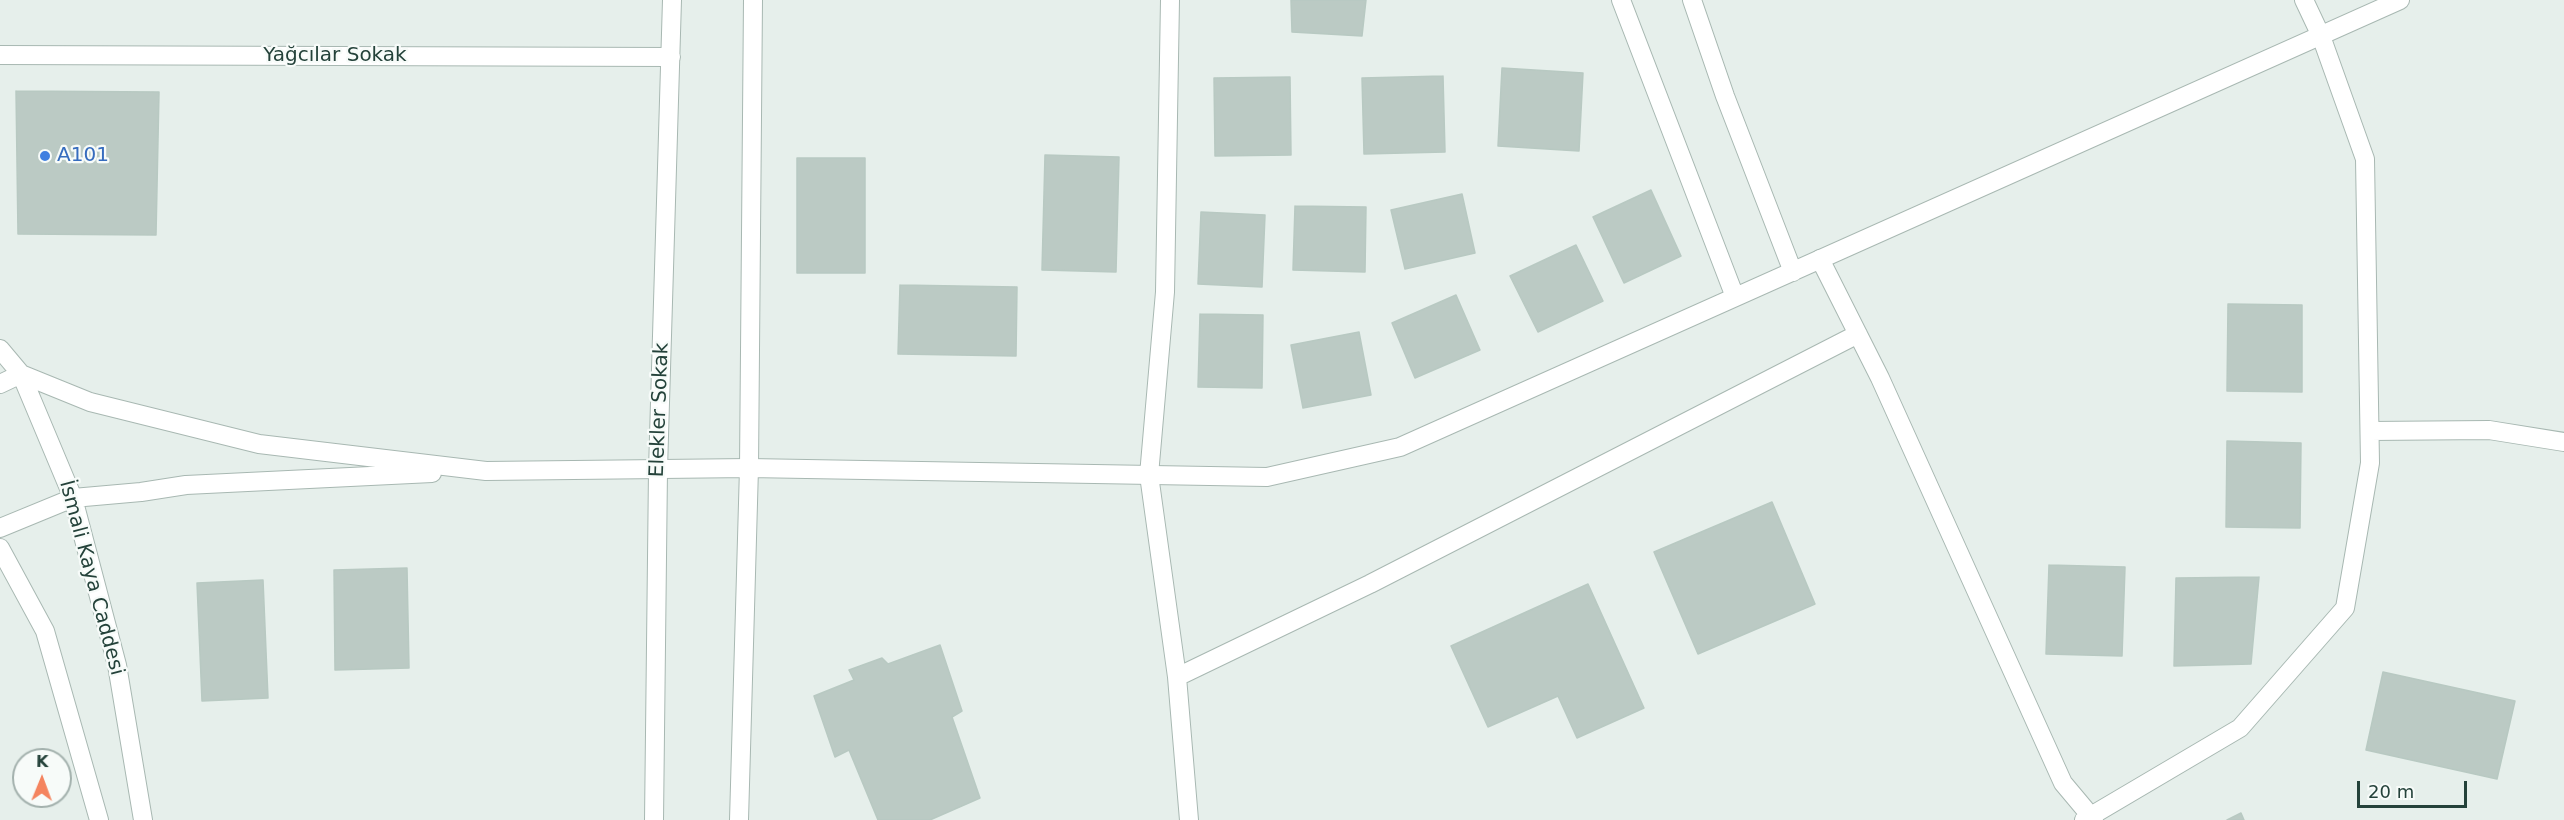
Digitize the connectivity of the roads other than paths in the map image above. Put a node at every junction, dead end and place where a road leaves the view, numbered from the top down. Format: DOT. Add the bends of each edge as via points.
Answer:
graph roads {
  1 [pos="672,0"];
  2 [pos="753,0"];
  3 [pos="1170,0"];
  4 [pos="1621,0"];
  5 [pos="1692,0"];
  6 [pos="2304,0"];
  7 [pos="2400,0"];
  8 [pos="2321,36"];
  9 [pos="0,54"];
  10 [pos="671,57"];
  11 [pos="1820,259"];
  12 [pos="1793,272"];
  13 [pos="1735,297"];
  14 [pos="1858,334"];
  15 [pos="0,349"];
  16 [pos="21,374"];
  17 [pos="0,384"];
  18 [pos="2370,431"];
  19 [pos="2564,442"];
  20 [pos="750,468"];
  21 [pos="658,470"];
  22 [pos="486,471"];
  23 [pos="1149,475"];
  24 [pos="73,498"];
  25 [pos="0,528"];
  26 [pos="0,548"];
  27 [pos="1177,677"];
  28 [pos="2090,819"];
  29 [pos="99,820"];
  30 [pos="143,820"];
  31 [pos="654,820"];
  32 [pos="739,820"];
  33 [pos="1189,820"];
  1 -- 10 [label="street, Elekler Sokak"];
  2 -- 20 [label="street"];
  3 -- 23 [label="street" via="1165,292"];
  4 -- 13 [label="street"];
  5 -- 12 [label="street"];
  6 -- 8 [label="street"];
  7 -- 8 [label="street"];
  8 -- 11 [label="street"];
  8 -- 18 [label="street" via="2365,159"];
  9 -- 10 [label="street, Yağcılar Sokak"];
  10 -- 21 [label="street, Elekler Sokak"];
  11 -- 12 [label="street"];
  11 -- 14 [label="street"];
  12 -- 13 [label="street"];
  13 -- 23 [label="street" via="1400,447 1267,477"];
  14 -- 27 [label="street" via="1370,584"];
  14 -- 28 [label="street" via="2063,783"];
  15 -- 16 [label="street, İsmali Kaya Caddesi"];
  16 -- 17 [label="street"];
  16 -- 22 [label="street" via="90,402 259,444"];
  16 -- 24 [label="street, İsmali Kaya Caddesi"];
  18 -- 19 [label="street" via="2489,430"];
  18 -- 28 [label="street" via="2370,464 2345,608 2240,728"];
  20 -- 21 [label="street"];
  20 -- 23 [label="street"];
  20 -- 32 [label="street"];
  21 -- 22 [label="street"];
  21 -- 31 [label="street, Elekler Sokak"];
  22 -- 24 [label="street" via="186,485"];
  23 -- 27 [label="street"];
  24 -- 25 [label="street"];
  24 -- 30 [label="street, İsmali Kaya Caddesi" via="117,665"];
  26 -- 29 [label="street" via="45,631"];
  27 -- 33 [label="street"];
}
